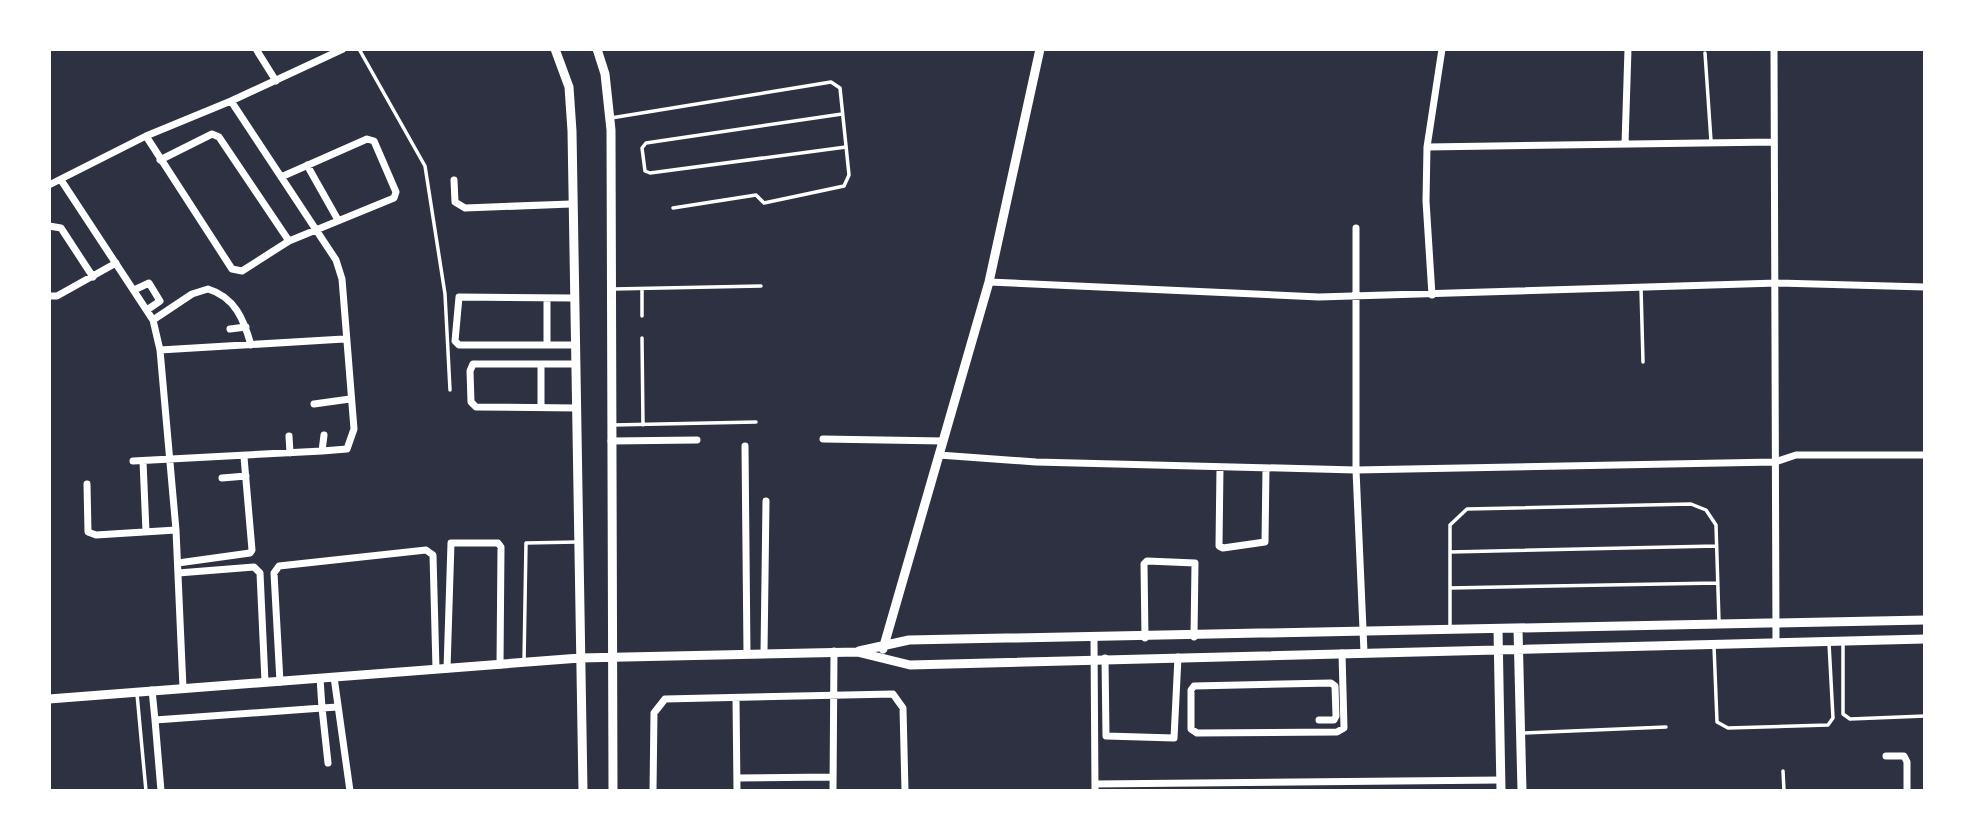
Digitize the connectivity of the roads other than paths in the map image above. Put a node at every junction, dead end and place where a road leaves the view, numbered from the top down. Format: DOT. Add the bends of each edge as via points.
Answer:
graph roads {
  1 [pos="256,49"];
  2 [pos="343,49"];
  3 [pos="359,49"];
  4 [pos="555,49"];
  5 [pos="597,49"];
  6 [pos="1040,49"];
  7 [pos="1442,49"];
  8 [pos="1628,49"];
  9 [pos="1774,49"];
  10 [pos="1705,53"];
  11 [pos="276,81"];
  12 [pos="231,102"];
  13 [pos="842,114"];
  14 [pos="611,118"];
  15 [pos="146,136"];
  16 [pos="1774,142"];
  17 [pos="1711,143"];
  18 [pos="1625,144"];
  19 [pos="846,147"];
  20 [pos="1427,147"];
  21 [pos="160,160"];
  22 [pos="307,165"];
  23 [pos="281,177"];
  24 [pos="61,180"];
  25 [pos="454,180"];
  26 [pos="49,185"];
  27 [pos="571,204"];
  28 [pos="673,208"];
  29 [pos="338,220"];
  30 [pos="49,226"];
  31 [pos="314,228"];
  32 [pos="1356,228"];
  33 [pos="289,241"];
  34 [pos="116,263"];
  35 [pos="93,277"];
  36 [pos="989,282"];
  37 [pos="1777,284"];
  38 [pos="761,286"];
  39 [pos="1925,287"];
  40 [pos="1641,288"];
  41 [pos="611,289"];
  42 [pos="642,289"];
  43 [pos="134,290"];
  44 [pos="1432,295"];
  45 [pos="49,296"];
  46 [pos="1354,297"];
  47 [pos="547,298"];
  48 [pos="573,298"];
  49 [pos="147,310"];
  50 [pos="642,316"];
  51 [pos="153,320"];
  52 [pos="246,327"];
  53 [pos="230,329"];
  54 [pos="642,338"];
  55 [pos="344,339"];
  56 [pos="547,344"];
  57 [pos="251,345"];
  58 [pos="574,345"];
  59 [pos="160,350"];
  60 [pos="1643,362"];
  61 [pos="575,363"];
  62 [pos="541,364"];
  63 [pos="450,390"];
  64 [pos="351,399"];
  65 [pos="314,404"];
  66 [pos="541,406"];
  67 [pos="577,408"];
  68 [pos="756,422"];
  69 [pos="611,425"];
  70 [pos="643,425"];
  71 [pos="324,435"];
  72 [pos="289,436"];
  73 [pos="823,439"];
  74 [pos="697,440"];
  75 [pos="943,441"];
  76 [pos="611,442"];
  77 [pos="746,446"];
  78 [pos="322,451"];
  79 [pos="290,453"];
  80 [pos="939,455"];
  81 [pos="1925,455"];
  82 [pos="244,457"];
  83 [pos="133,461"];
  84 [pos="142,461"];
  85 [pos="170,461"];
  86 [pos="1775,462"];
  87 [pos="1220,467"];
  88 [pos="1266,468"];
  89 [pos="1356,470"];
  90 [pos="246,476"];
  91 [pos="222,478"];
  92 [pos="87,484"];
  93 [pos="766,501"];
  94 [pos="176,530"];
  95 [pos="146,532"];
  96 [pos="577,542"];
  97 [pos="1716,546"];
  98 [pos="1450,552"];
  99 [pos="178,562"];
  100 [pos="178,573"];
  101 [pos="1718,583"];
  102 [pos="1450,588"];
  103 [pos="1925,620"];
  104 [pos="1776,623"];
  105 [pos="1719,625"];
  106 [pos="1498,629"];
  107 [pos="1518,629"];
  108 [pos="1450,631"];
  109 [pos="1363,633"];
  110 [pos="1194,637"];
  111 [pos="1146,638"];
  112 [pos="1094,639"];
  113 [pos="1925,639"];
  114 [pos="1843,641"];
  115 [pos="1829,642"];
  116 [pos="1776,643"];
  117 [pos="884,644"];
  118 [pos="1714,644"];
  119 [pos="1498,649"];
  120 [pos="1518,649"];
  121 [pos="834,651"];
  122 [pos="857,652"];
  123 [pos="1364,652"];
  124 [pos="764,653"];
  125 [pos="1342,653"];
  126 [pos="747,654"];
  127 [pos="881,657"];
  128 [pos="1178,657"];
  129 [pos="613,658"];
  130 [pos="1105,658"];
  131 [pos="580,659"];
  132 [pos="1094,659"];
  133 [pos="524,663"];
  134 [pos="500,665"];
  135 [pos="447,668"];
  136 [pos="436,669"];
  137 [pos="334,677"];
  138 [pos="320,678"];
  139 [pos="265,682"];
  140 [pos="280,682"];
  141 [pos="183,688"];
  142 [pos="152,690"];
  143 [pos="137,691"];
  144 [pos="834,695"];
  145 [pos="736,698"];
  146 [pos="49,699"];
  147 [pos="338,706"];
  148 [pos="322,708"];
  149 [pos="1925,716"];
  150 [pos="155,720"];
  151 [pos="1319,720"];
  152 [pos="1666,727"];
  153 [pos="1521,733"];
  154 [pos="1886,756"];
  155 [pos="328,763"];
  156 [pos="1783,771"];
  157 [pos="833,776"];
  158 [pos="737,778"];
  159 [pos="1501,780"];
  160 [pos="1095,787"];
  161 [pos="1368,787"];
  162 [pos="146,791"];
  163 [pos="161,791"];
  164 [pos="350,791"];
  165 [pos="583,791"];
  166 [pos="612,791"];
  167 [pos="653,791"];
  168 [pos="737,791"];
  169 [pos="833,791"];
  170 [pos="905,791"];
  171 [pos="1502,791"];
  172 [pos="1522,791"];
  173 [pos="1784,791"];
  174 [pos="1907,791"];
  1 -- 11 [label="street"];
  2 -- 11 [label="street"];
  3 -- 63 [label="lane" via="425,166 444,294"];
  4 -- 27 [label="street" via="569,87"];
  5 -- 14 [label="street"];
  6 -- 36 [label="street"];
  7 -- 20 [label="street"];
  8 -- 18 [label="street"];
  9 -- 16 [label="street"];
  10 -- 17 [label="lane"];
  11 -- 12 [label="street"];
  12 -- 15 [label="street"];
  12 -- 23 [label="street"];
  13 -- 14 [label="lane" via="840,88 831,82"];
  13 -- 19 [label="lane"];
  13 -- 19 [label="lane" via="646,143 642,148 645,171 650,173"];
  14 -- 41 [label="street"];
  15 -- 21 [label="street"];
  15 -- 24 [label="street"];
  16 -- 17 [label="street"];
  16 -- 37 [label="street"];
  17 -- 18 [label="street"];
  18 -- 20 [label="street"];
  19 -- 28 [label="lane" via="849,175 844,186 764,203 756,195"];
  20 -- 44 [label="street"];
  21 -- 33 [label="street" via="212,134 219,137"];
  21 -- 33 [label="street" via="232,269 242,271"];
  22 -- 23 [label="street"];
  22 -- 29 [label="street"];
  22 -- 29 [label="street" via="367,139 374,141 396,192 394,198"];
  23 -- 31 [label="street"];
  24 -- 26 [label="street"];
  24 -- 34 [label="street"];
  25 -- 27 [label="street" via="455,202 465,208"];
  27 -- 48 [label="street"];
  29 -- 31 [label="street"];
  30 -- 35 [label="street" via="61,228"];
  31 -- 33 [label="street"];
  31 -- 55 [label="street" via="336,260 342,279"];
  32 -- 46 [label="street"];
  34 -- 35 [label="street"];
  34 -- 43 [label="street"];
  35 -- 45 [label="street"];
  36 -- 46 [label="street"];
  36 -- 75 [label="street"];
  37 -- 39 [label="street"];
  37 -- 40 [label="street"];
  37 -- 86 [label="street"];
  38 -- 42 [label="lane"];
  40 -- 44 [label="street"];
  40 -- 60 [label="lane"];
  41 -- 42 [label="lane"];
  41 -- 69 [label="street"];
  42 -- 50 [label="lane"];
  43 -- 49 [label="street"];
  43 -- 49 [label="street" via="149,284 160,301"];
  44 -- 46 [label="street"];
  46 -- 89 [label="street"];
  47 -- 48 [label="street"];
  47 -- 56 [label="street"];
  47 -- 56 [label="street" via="459,297 456,341 459,345"];
  48 -- 58 [label="street"];
  49 -- 51 [label="street"];
  51 -- 52 [label="street" via="192,294 208,289 226,298"];
  51 -- 59 [label="street"];
  52 -- 53 [label="street"];
  52 -- 57 [label="street"];
  54 -- 70 [label="lane"];
  55 -- 57 [label="street"];
  55 -- 64 [label="street"];
  56 -- 58 [label="street"];
  57 -- 59 [label="street"];
  58 -- 61 [label="street"];
  59 -- 85 [label="street"];
  61 -- 62 [label="street"];
  61 -- 67 [label="street"];
  62 -- 66 [label="street"];
  62 -- 66 [label="street" via="473,364 470,371 471,402 476,407"];
  64 -- 65 [label="street"];
  64 -- 78 [label="street" via="351,441 346,449"];
  66 -- 67 [label="street"];
  67 -- 96 [label="street"];
  68 -- 70 [label="lane"];
  69 -- 70 [label="lane"];
  69 -- 76 [label="street"];
  71 -- 78 [label="street"];
  72 -- 79 [label="street"];
  73 -- 75 [label="street"];
  74 -- 76 [label="street"];
  75 -- 80 [label="street"];
  76 -- 129 [label="street"];
  77 -- 126 [label="street"];
  78 -- 79 [label="street"];
  79 -- 82 [label="street"];
  80 -- 87 [label="street" via="1036,463"];
  80 -- 117 [label="street"];
  81 -- 86 [label="street" via="1796,455"];
  82 -- 85 [label="street"];
  82 -- 90 [label="street"];
  83 -- 84 [label="street"];
  84 -- 85 [label="street"];
  84 -- 95 [label="street"];
  85 -- 94 [label="street"];
  86 -- 89 [label="street"];
  86 -- 104 [label="street"];
  87 -- 88 [label="street"];
  87 -- 88 [label="street" via="1219,546 1223,548 1265,542"];
  88 -- 89 [label="street"];
  89 -- 109 [label="street"];
  90 -- 91 [label="street"];
  90 -- 99 [label="street" via="253,550"];
  92 -- 95 [label="street" via="88,532"];
  93 -- 124 [label="street"];
  94 -- 95 [label="street"];
  94 -- 99 [label="street"];
  96 -- 131 [label="street"];
  96 -- 133 [label="lane" via="526,543"];
  97 -- 98 [label="lane"];
  97 -- 98 [label="lane" via="1716,524 1706,510 1691,504 1467,509 1450,524"];
  97 -- 101 [label="lane"];
  98 -- 102 [label="lane"];
  99 -- 100 [label="street"];
  100 -- 139 [label="street" via="254,567 260,573"];
  100 -- 141 [label="street"];
  101 -- 102 [label="lane"];
  101 -- 105 [label="lane"];
  102 -- 108 [label="lane"];
  103 -- 104 [label="street"];
  104 -- 105 [label="street"];
  104 -- 116 [label="street"];
  105 -- 107 [label="street"];
  106 -- 107 [label="street"];
  106 -- 108 [label="street"];
  106 -- 119 [label="street"];
  107 -- 120 [label="street"];
  108 -- 109 [label="street"];
  109 -- 110 [label="street"];
  109 -- 123 [label="street"];
  110 -- 111 [label="street"];
  110 -- 111 [label="street" via="1195,563 1146,561"];
  111 -- 112 [label="street"];
  112 -- 117 [label="street"];
  112 -- 132 [label="street"];
  113 -- 114 [label="street"];
  114 -- 115 [label="street"];
  114 -- 149 [label="lane" via="1843,714 1850,719"];
  115 -- 116 [label="street"];
  115 -- 118 [label="lane" via="1833,718 1828,725 1728,728 1717,722"];
  116 -- 118 [label="street"];
  117 -- 122 [label="street"];
  117 -- 127 [label="street"];
  118 -- 120 [label="street"];
  119 -- 120 [label="street"];
  119 -- 123 [label="street"];
  119 -- 159 [label="street"];
  120 -- 153 [label="street"];
  121 -- 122 [label="street"];
  121 -- 124 [label="street"];
  121 -- 144 [label="street"];
  122 -- 127 [label="street"];
  123 -- 125 [label="street"];
  124 -- 126 [label="street"];
  125 -- 128 [label="street"];
  125 -- 151 [label="street" via="1344,728 1337,732 1197,733 1191,729 1191,690 1194,686 1331,683 1335,686 1336,716"];
  126 -- 129 [label="street"];
  127 -- 132 [label="street" via="910,665"];
  128 -- 130 [label="street"];
  128 -- 130 [label="street" via="1174,738 1106,736"];
  129 -- 131 [label="street"];
  129 -- 166 [label="street"];
  130 -- 132 [label="street"];
  131 -- 133 [label="street"];
  131 -- 165 [label="street"];
  132 -- 160 [label="street"];
  133 -- 134 [label="street"];
  134 -- 135 [label="street"];
  134 -- 135 [label="street" via="501,547 498,542 451,543"];
  135 -- 136 [label="street"];
  136 -- 137 [label="street"];
  136 -- 140 [label="street" via="433,555 426,550 279,566 274,573"];
  137 -- 138 [label="street"];
  137 -- 147 [label="street"];
  138 -- 140 [label="street"];
  138 -- 148 [label="street"];
  139 -- 140 [label="street"];
  139 -- 141 [label="street"];
  141 -- 142 [label="street"];
  142 -- 143 [label="street"];
  142 -- 150 [label="street"];
  143 -- 146 [label="street"];
  143 -- 162 [label="lane"];
  144 -- 145 [label="street"];
  144 -- 157 [label="street"];
  144 -- 170 [label="street" via="893,694 903,708"];
  145 -- 158 [label="street"];
  145 -- 167 [label="street" via="665,699 654,713"];
  147 -- 148 [label="street"];
  147 -- 164 [label="street"];
  148 -- 150 [label="street"];
  148 -- 155 [label="street"];
  150 -- 163 [label="street"];
  152 -- 153 [label="lane"];
  153 -- 172 [label="street"];
  154 -- 174 [label="street" via="1904,756"];
  156 -- 173 [label="lane"];
  157 -- 158 [label="street"];
  157 -- 169 [label="street"];
  158 -- 168 [label="street"];
  159 -- 161 [label="street"];
  159 -- 171 [label="street"];
  160 -- 161 [label="street"];
}
